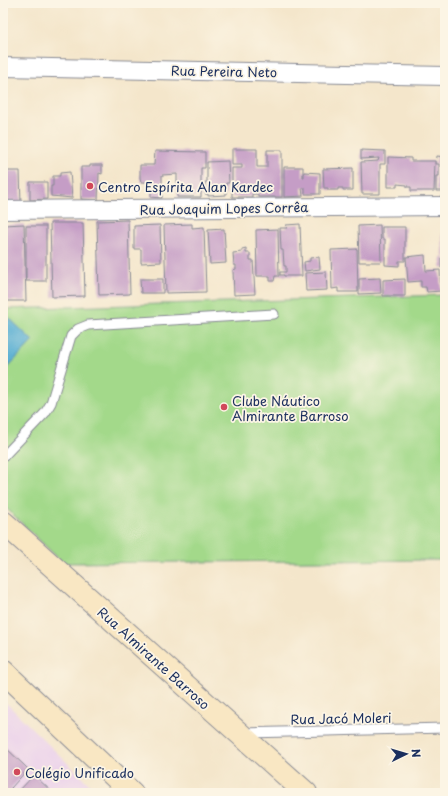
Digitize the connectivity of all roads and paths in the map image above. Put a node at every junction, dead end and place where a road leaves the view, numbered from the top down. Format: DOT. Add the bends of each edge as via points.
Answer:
graph roads {
  1 [pos="3,67"];
  2 [pos="445,76"];
  3 [pos="445,206"];
  4 [pos="3,210"];
  5 [pos="274,314"];
  6 [pos="3,456"];
  7 [pos="3,522"];
  8 [pos="3,671"];
  9 [pos="445,728"];
  10 [pos="238,733"];
  11 [pos="132,793"];
  12 [pos="306,793"];
  1 -- 2 [label="street, Rua Pereira Neto"];
  3 -- 4 [label="street, Rua Joaquim Lopes Corrêa"];
  5 -- 6 [label="lane" via="88,325 78,330 71,336 51,403 45,413"];
  7 -- 10 [label="street, Rua Almirante Barroso"];
  8 -- 11 [label="street"];
  9 -- 10 [label="lane, Rua Jacó Moleri"];
  10 -- 12 [label="street, Rua Almirante Barroso"];
}
